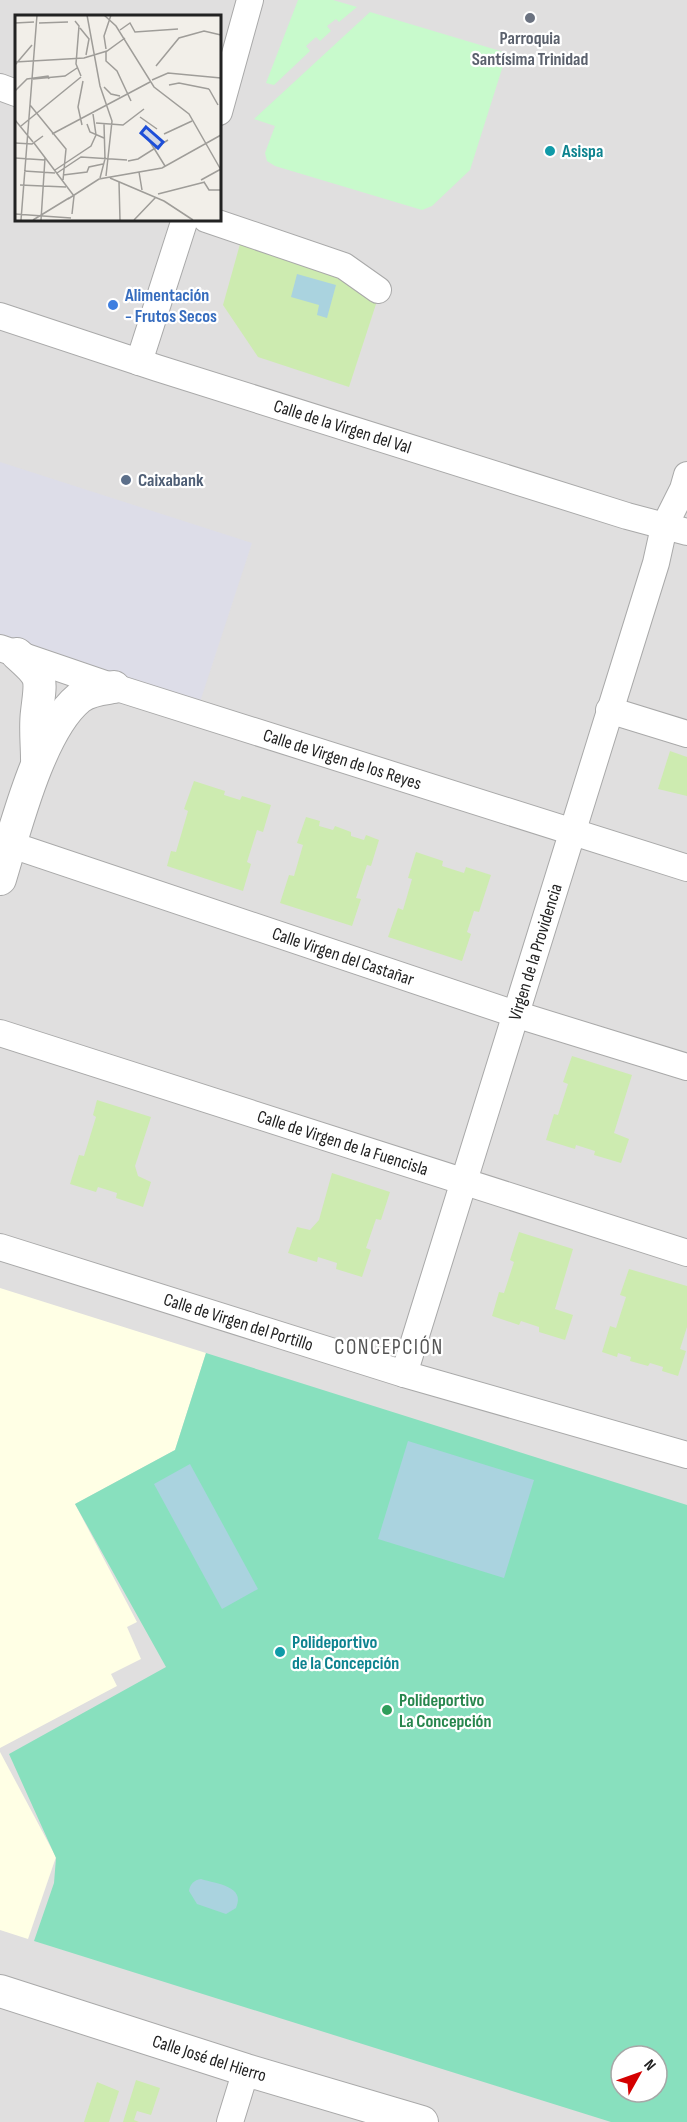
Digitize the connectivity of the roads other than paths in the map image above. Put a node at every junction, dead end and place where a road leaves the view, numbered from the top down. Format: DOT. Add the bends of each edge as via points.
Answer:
graph roads {
  1 [pos="250,0"];
  2 [pos="0,87"];
  3 [pos="15,93"];
  4 [pos="220,108"];
  5 [pos="185,220"];
  6 [pos="209,220"];
  7 [pos="378,290"];
  8 [pos="0,316"];
  9 [pos="139,362"];
  10 [pos="687,475"];
  11 [pos="675,530"];
  12 [pos="8,651"];
  13 [pos="114,687"];
  14 [pos="609,710"];
  15 [pos="687,734"];
  16 [pos="37,763"];
  17 [pos="572,832"];
  18 [pos="5,842"];
  19 [pos="687,868"];
  20 [pos="0,879"];
  21 [pos="515,1014"];
  22 [pos="0,1033"];
  23 [pos="687,1067"];
  24 [pos="463,1181"];
  25 [pos="0,1247"];
  26 [pos="687,1253"];
  27 [pos="404,1374"];
  28 [pos="687,1455"];
  29 [pos="0,1991"];
  30 [pos="246,2070"];
  31 [pos="230,2122"];
  32 [pos="422,2122"];
  1 -- 4 [label="street"];
  2 -- 3 [label="street"];
  5 -- 9 [label="street"];
  6 -- 7 [label="street" via="344,266"];
  8 -- 9 [label="street, Calle de la Virgen del Val"];
  9 -- 11 [label="street, Calle de la Virgen del Val"];
  10 -- 11 [label="street, Virgen de la Providencia"];
  11 -- 14 [label="street, Virgen de la Providencia" via="656,563"];
  12 -- 13 [label="street, Calle de Virgen de los Reyes"];
  12 -- 16 [label="street" via="33,669 40,683"];
  13 -- 16 [label="street" via="80,696 61,719"];
  13 -- 17 [label="street, Calle de Virgen de los Reyes"];
  14 -- 15 [label="street"];
  14 -- 17 [label="street, Virgen de la Providencia"];
  16 -- 18 [label="street"];
  17 -- 19 [label="street, Calle de Virgen de los Reyes"];
  17 -- 21 [label="street, Virgen de la Providencia"];
  18 -- 20 [label="street"];
  18 -- 21 [label="street, Calle Virgen del Castañar"];
  21 -- 23 [label="street, Calle Virgen del Castañar"];
  21 -- 24 [label="street, Virgen de la Providencia"];
  22 -- 24 [label="street, Calle de Virgen de la Fuencisla"];
  24 -- 26 [label="street, Calle de Virgen de la Fuencisla"];
  24 -- 27 [label="street, Virgen de la Providencia"];
  25 -- 27 [label="street, Calle de Virgen del Portillo"];
  27 -- 28 [label="street, Calle de Virgen del Portillo"];
  29 -- 30 [label="street, Calle José del Hierro"];
  30 -- 31 [label="street"];
  30 -- 32 [label="street, Calle José del Hierro"];
}
